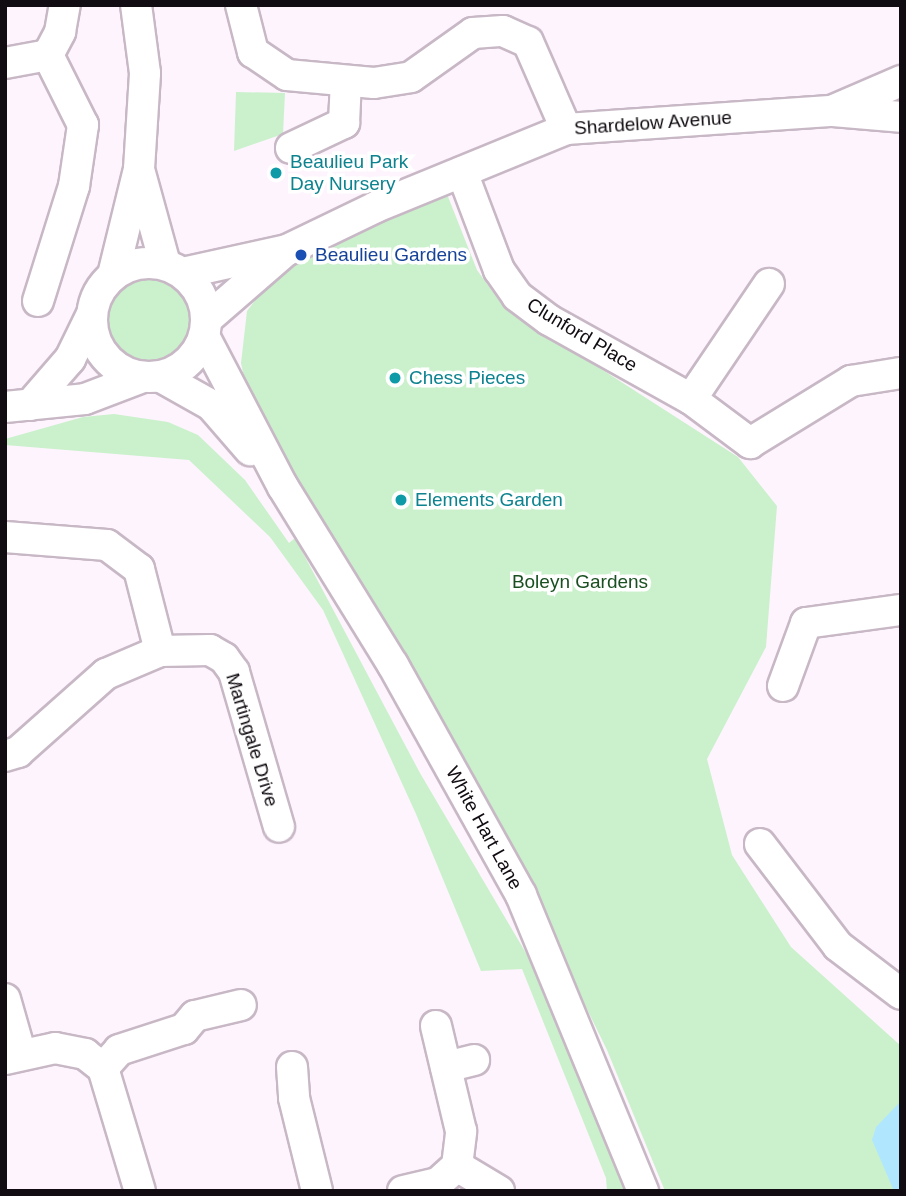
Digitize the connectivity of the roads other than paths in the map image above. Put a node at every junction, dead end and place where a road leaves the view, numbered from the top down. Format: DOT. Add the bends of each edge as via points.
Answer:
graph roads {
  1 [pos="65,5"];
  2 [pos="136,5"];
  3 [pos="241,5"];
  4 [pos="48,55"];
  5 [pos="5,63"];
  6 [pos="346,81"];
  7 [pos="901,81"];
  8 [pos="833,111"];
  9 [pos="901,117"];
  10 [pos="566,129"];
  11 [pos="291,148"];
  12 [pos="139,169"];
  13 [pos="462,172"];
  14 [pos="287,250"];
  15 [pos="174,269"];
  16 [pos="113,275"];
  17 [pos="769,284"];
  18 [pos="38,301"];
  19 [pos="92,314"];
  20 [pos="206,329"];
  21 [pos="901,373"];
  22 [pos="150,377"];
  23 [pos="691,399"];
  24 [pos="18,406"];
  25 [pos="283,487"];
  26 [pos="5,537"];
  27 [pos="901,610"];
  28 [pos="160,651"];
  29 [pos="783,687"];
  30 [pos="5,756"];
  31 [pos="279,827"];
  32 [pos="760,844"];
  33 [pos="901,994"];
  34 [pos="5,999"];
  35 [pos="241,1005"];
  36 [pos="436,1026"];
  37 [pos="13,1057"];
  38 [pos="292,1067"];
  39 [pos="103,1068"];
  40 [pos="457,1166"];
  41 [pos="140,1191"];
  42 [pos="317,1191"];
  43 [pos="403,1191"];
  44 [pos="499,1191"];
  45 [pos="643,1191"];
  1 -- 4 [label="street" via="60,32"];
  2 -- 12 [label="street" via="145,74"];
  3 -- 6 [label="street" via="253,52 287,75"];
  4 -- 5 [label="street"];
  4 -- 18 [label="street" via="83,125 74,186"];
  6 -- 10 [label="street" via="374,83 411,77 473,33 503,31 528,41"];
  6 -- 11 [label="street" via="344,123"];
  7 -- 8 [label="street, Shardelow Avenue"];
  8 -- 9 [label="street, Shardelow Avenue"];
  8 -- 10 [label="street, Shardelow Avenue"];
  10 -- 13 [label="street, Shardelow Avenue"];
  12 -- 15 [label="street"];
  12 -- 16 [label="street"];
  13 -- 14 [label="street, Shardelow Avenue"];
  13 -- 23 [label="street, Clunford Place" via="499,270 517,296 549,320"];
  14 -- 15 [label="street, Shardelow Avenue"];
  14 -- 20 [label="street, Shardelow Avenue"];
  15 -- 16 [label="street" via="130,265"];
  15 -- 20 [label="street" via="197,287"];
  16 -- 19 [label="street" via="97,295"];
  17 -- 23 [label="street"];
  19 -- 22 [label="street" via="97,345 108,361"];
  19 -- 24 [label="street" via="70,359"];
  20 -- 22 [label="street" via="195,356 180,370"];
  20 -- 25 [label="street, White Hart Lane"];
  21 -- 23 [label="street, Clunford Place" via="851,381 750,443"];
  22 -- 24 [label="street" via="85,399"];
  22 -- 25 [label="street, White Hart Lane" via="211,405"];
  25 -- 45 [label="street, White Hart Lane" via="393,665 521,895"];
  26 -- 28 [label="street" via="107,545 139,569"];
  27 -- 29 [label="street" via="806,623"];
  28 -- 30 [label="street, Martingale Drive" via="106,674 18,752"];
  28 -- 31 [label="street, Martingale Drive" via="209,650 224,658 234,672"];
  32 -- 33 [label="street" via="838,946"];
  34 -- 37 [label="street"];
  35 -- 39 [label="street" via="195,1016 184,1029 119,1050"];
  36 -- 40 [label="street" via="460,1064"];
  37 -- 39 [label="street" via="55,1048 85,1054"];
  38 -- 42 [label="street" via="294,1098"];
  39 -- 41 [label="street"];
  40 -- 43 [label="street" via="438,1183"];
  40 -- 44 [label="street"];
}
